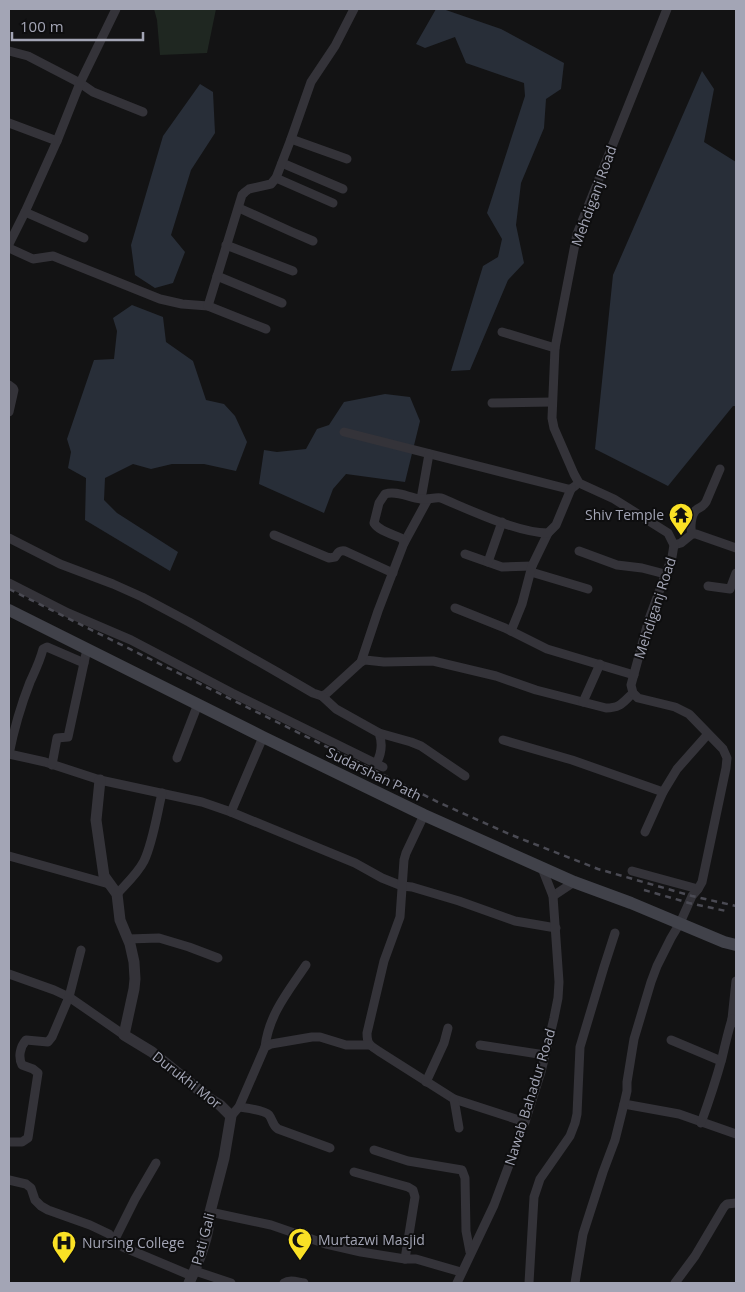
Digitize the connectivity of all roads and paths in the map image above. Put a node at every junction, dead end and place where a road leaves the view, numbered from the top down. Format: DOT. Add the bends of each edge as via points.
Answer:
graph roads {
  1 [pos="116,9"];
  2 [pos="354,9"];
  3 [pos="667,9"];
  4 [pos="9,50"];
  5 [pos="80,83"];
  6 [pos="144,112"];
  7 [pos="9,123"];
  8 [pos="291,139"];
  9 [pos="57,141"];
  10 [pos="347,159"];
  11 [pos="282,163"];
  12 [pos="276,178"];
  13 [pos="343,189"];
  14 [pos="334,203"];
  15 [pos="239,208"];
  16 [pos="25,212"];
  17 [pos="84,238"];
  18 [pos="313,241"];
  19 [pos="9,244"];
  20 [pos="226,246"];
  21 [pos="9,248"];
  22 [pos="292,271"];
  23 [pos="217,276"];
  24 [pos="282,303"];
  25 [pos="208,306"];
  26 [pos="266,329"];
  27 [pos="502,332"];
  28 [pos="555,348"];
  29 [pos="9,385"];
  30 [pos="552,402"];
  31 [pos="492,403"];
  32 [pos="9,412"];
  33 [pos="344,432"];
  34 [pos="429,454"];
  35 [pos="720,469"];
  36 [pos="579,482"];
  37 [pos="571,489"];
  38 [pos="424,499"];
  39 [pos="502,522"];
  40 [pos="548,533"];
  41 [pos="692,534"];
  42 [pos="274,535"];
  43 [pos="9,538"];
  44 [pos="404,544"];
  45 [pos="674,545"];
  46 [pos="736,548"];
  47 [pos="579,551"];
  48 [pos="465,554"];
  49 [pos="488,562"];
  50 [pos="531,569"];
  51 [pos="393,573"];
  52 [pos="665,574"];
  53 [pos="736,574"];
  54 [pos="9,583"];
  55 [pos="708,586"];
  56 [pos="588,589"];
  57 [pos="455,608"];
  58 [pos="9,610"];
  59 [pos="511,631"];
  60 [pos="66,638"];
  61 [pos="87,649"];
  62 [pos="62,654"];
  63 [pos="361,662"];
  64 [pos="84,663"];
  65 [pos="600,664"];
  66 [pos="634,675"];
  67 [pos="633,693"];
  68 [pos="322,696"];
  69 [pos="583,702"];
  70 [pos="198,704"];
  71 [pos="379,732"];
  72 [pos="708,734"];
  73 [pos="263,737"];
  74 [pos="503,740"];
  75 [pos="9,754"];
  76 [pos="177,758"];
  77 [pos="52,764"];
  78 [pos="726,768"];
  79 [pos="736,768"];
  80 [pos="465,776"];
  81 [pos="100,780"];
  82 [pos="663,792"];
  83 [pos="162,793"];
  84 [pos="231,812"];
  85 [pos="424,815"];
  86 [pos="645,832"];
  87 [pos="9,856"];
  88 [pos="542,868"];
  89 [pos="632,871"];
  90 [pos="574,882"];
  91 [pos="109,884"];
  92 [pos="402,886"];
  93 [pos="698,889"];
  94 [pos="117,894"];
  95 [pos="553,896"];
  96 [pos="680,923"];
  97 [pos="556,928"];
  98 [pos="615,933"];
  99 [pos="128,939"];
  100 [pos="736,945"];
  101 [pos="81,950"];
  102 [pos="218,958"];
  103 [pos="306,965"];
  104 [pos="9,974"];
  105 [pos="736,982"];
  106 [pos="69,997"];
  107 [pos="734,1021"];
  108 [pos="448,1028"];
  109 [pos="124,1035"];
  110 [pos="671,1040"];
  111 [pos="369,1045"];
  112 [pos="480,1045"];
  113 [pos="266,1047"];
  114 [pos="544,1055"];
  115 [pos="721,1061"];
  116 [pos="426,1082"];
  117 [pos="454,1099"];
  118 [pos="624,1104"];
  119 [pos="239,1107"];
  120 [pos="231,1116"];
  121 [pos="525,1122"];
  122 [pos="702,1122"];
  123 [pos="459,1128"];
  124 [pos="736,1134"];
  125 [pos="9,1142"];
  126 [pos="330,1148"];
  127 [pos="374,1150"];
  128 [pos="156,1163"];
  129 [pos="354,1172"];
  130 [pos="9,1180"];
  131 [pos="215,1194"];
  132 [pos="736,1203"];
  133 [pos="210,1212"];
  134 [pos="114,1240"];
  135 [pos="470,1252"];
  136 [pos="406,1259"];
  137 [pos="461,1272"];
  138 [pos="192,1277"];
  139 [pos="231,1283"];
  140 [pos="284,1283"];
  141 [pos="304,1283"];
  142 [pos="457,1283"];
  143 [pos="529,1283"];
  144 [pos="575,1283"];
  145 [pos="675,1283"];
  1 -- 5 [label="street"];
  2 -- 8 [label="street" via="335,46 310,82"];
  3 -- 28 [label="street, Mehdiganj Road" via="577,234"];
  4 -- 5 [label="street" via="28,56"];
  5 -- 6 [label="street" via="93,92"];
  5 -- 9 [label="street"];
  7 -- 9 [label="street"];
  8 -- 10 [label="street"];
  8 -- 11 [label="street"];
  9 -- 16 [label="street"];
  11 -- 12 [label="street"];
  11 -- 13 [label="street"];
  12 -- 14 [label="street"];
  12 -- 15 [label="street" via="271,184 245,192"];
  15 -- 18 [label="street"];
  15 -- 20 [label="street"];
  16 -- 17 [label="street"];
  16 -- 19 [label="street"];
  20 -- 22 [label="street"];
  20 -- 23 [label="street"];
  21 -- 25 [label="street" via="33,259 54,256 170,302"];
  23 -- 24 [label="street"];
  23 -- 25 [label="street"];
  25 -- 26 [label="street"];
  27 -- 28 [label="street"];
  28 -- 30 [label="street, Mehdiganj Road"];
  29 -- 32 [label="street" via="14,390"];
  30 -- 31 [label="street"];
  30 -- 36 [label="street, Mehdiganj Road" via="554,428"];
  33 -- 34 [label="street"];
  34 -- 37 [label="street"];
  34 -- 38 [label="street"];
  35 -- 41 [label="street" via="704,506 694,514"];
  36 -- 37 [label="street"];
  36 -- 45 [label="street, Mehdiganj Road" via="668,532"];
  37 -- 40 [label="street" via="556,525"];
  38 -- 39 [label="street" via="441,498"];
  38 -- 44 [label="street"];
  38 -- 44 [label="street" via="393,492 383,496 379,503 374,523 401,538"];
  39 -- 40 [label="street"];
  39 -- 49 [label="street"];
  40 -- 50 [label="street"];
  41 -- 45 [label="street"];
  41 -- 46 [label="street"];
  42 -- 51 [label="street" via="329,558 342,550"];
  43 -- 68 [label="street" via="60,564 142,597 313,694"];
  44 -- 51 [label="street"];
  45 -- 52 [label="street, Mehdiganj Road"];
  47 -- 52 [label="street" via="617,565"];
  48 -- 49 [label="street"];
  49 -- 50 [label="street" via="502,567"];
  50 -- 56 [label="street"];
  50 -- 59 [label="street"];
  51 -- 63 [label="street"];
  52 -- 66 [label="street, Mehdiganj Road"];
  53 -- 55 [label="street" via="730,589"];
  54 -- 71 [label="street" via="131,640 380,765"];
  57 -- 59 [label="street"];
  58 -- 60 [label="main road, Sudarshan Path"];
  59 -- 65 [label="street" via="547,649"];
  60 -- 61 [label="main road, Sudarshan Path"];
  60 -- 62 [label="street"];
  61 -- 64 [label="street"];
  61 -- 70 [label="main road, Sudarshan Path"];
  62 -- 64 [label="street"];
  62 -- 75 [label="street" via="47,647 43,649 14,729"];
  63 -- 68 [label="street"];
  63 -- 69 [label="street" via="433,661"];
  64 -- 77 [label="street" via="68,737 56,738"];
  65 -- 66 [label="street"];
  65 -- 69 [label="street"];
  66 -- 67 [label="street, Mehdiganj Road"];
  67 -- 69 [label="street" via="614,708"];
  67 -- 72 [label="street" via="638,698 676,707 689,714"];
  68 -- 71 [label="street" via="336,709"];
  70 -- 73 [label="main road, Sudarshan Path"];
  70 -- 76 [label="street"];
  71 -- 80 [label="street" via="421,746"];
  72 -- 78 [label="street" via="723,749 727,758"];
  72 -- 82 [label="street" via="677,769"];
  73 -- 84 [label="street"];
  73 -- 85 [label="main road, Sudarshan Path"];
  74 -- 82 [label="street"];
  75 -- 77 [label="street"];
  77 -- 81 [label="street"];
  78 -- 79 [label="street"];
  78 -- 93 [label="street" via="704,876"];
  81 -- 83 [label="street"];
  81 -- 91 [label="street" via="96,820 104,876"];
  82 -- 86 [label="street"];
  83 -- 84 [label="street"];
  83 -- 94 [label="street" via="145,860"];
  84 -- 92 [label="street"];
  85 -- 88 [label="main road, Sudarshan Path"];
  85 -- 92 [label="street" via="406,853"];
  87 -- 91 [label="street"];
  88 -- 90 [label="main road, Sudarshan Path"];
  88 -- 95 [label="street, Nawab Bahadur Road"];
  89 -- 93 [label="street"];
  90 -- 95 [label="street"];
  90 -- 96 [label="main road, Sudarshan Path"];
  91 -- 94 [label="street"];
  92 -- 97 [label="street" via="459,901 514,921"];
  92 -- 111 [label="street" via="400,917 384,961 367,1032"];
  93 -- 96 [label="street"];
  94 -- 99 [label="street" via="120,920"];
  95 -- 97 [label="street, Nawab Bahadur Road"];
  96 -- 100 [label="main road, Sudarshan Path"];
  96 -- 118 [label="street" via="657,966 634,1039"];
  97 -- 114 [label="street, Nawab Bahadur Road" via="559,982"];
  98 -- 143 [label="street" via="580,1047 575,1123 570,1136 540,1179 534,1197"];
  99 -- 102 [label="street" via="159,938"];
  99 -- 109 [label="street" via="135,979"];
  101 -- 106 [label="street"];
  103 -- 113 [label="street" via="277,1008"];
  104 -- 106 [label="street"];
  105 -- 107 [label="street"];
  106 -- 109 [label="street"];
  106 -- 125 [label="street" via="48,1042 26,1040 23,1044 19,1059 22,1065 38,1073 28,1138 22,1142"];
  107 -- 115 [label="street" via="728,1030"];
  108 -- 116 [label="street"];
  109 -- 120 [label="street, Durukhi Mor" via="152,1052"];
  110 -- 115 [label="street"];
  111 -- 113 [label="street" via="346,1045 312,1037"];
  111 -- 116 [label="street"];
  112 -- 114 [label="street"];
  113 -- 119 [label="street"];
  114 -- 121 [label="street, Nawab Bahadur Road"];
  115 -- 122 [label="street"];
  116 -- 117 [label="street"];
  117 -- 121 [label="street"];
  117 -- 123 [label="street"];
  118 -- 122 [label="street" via="671,1112"];
  118 -- 144 [label="street" via="583,1234"];
  119 -- 120 [label="street"];
  119 -- 126 [label="street" via="265,1112 274,1127"];
  120 -- 131 [label="street, Durukhi Mor"];
  121 -- 135 [label="street, Nawab Bahadur Road" via="494,1204"];
  122 -- 124 [label="street"];
  127 -- 135 [label="street" via="408,1161 462,1170"];
  128 -- 134 [label="street"];
  129 -- 136 [label="street" via="413,1190 415,1197"];
  130 -- 134 [label="street" via="31,1188 41,1206 90,1224"];
  131 -- 133 [label="street, Pati Gali"];
  132 -- 145 [label="street" via="724,1207"];
  133 -- 136 [label="street" via="271,1225 326,1244"];
  133 -- 138 [label="street, Pati Gali" via="206,1240"];
  134 -- 138 [label="street"];
  135 -- 137 [label="street, Nawab Bahadur Road"];
  136 -- 137 [label="street"];
  137 -- 142 [label="street, Nawab Bahadur Road"];
  138 -- 139 [label="street"];
  140 -- 141 [label="street"];
}
